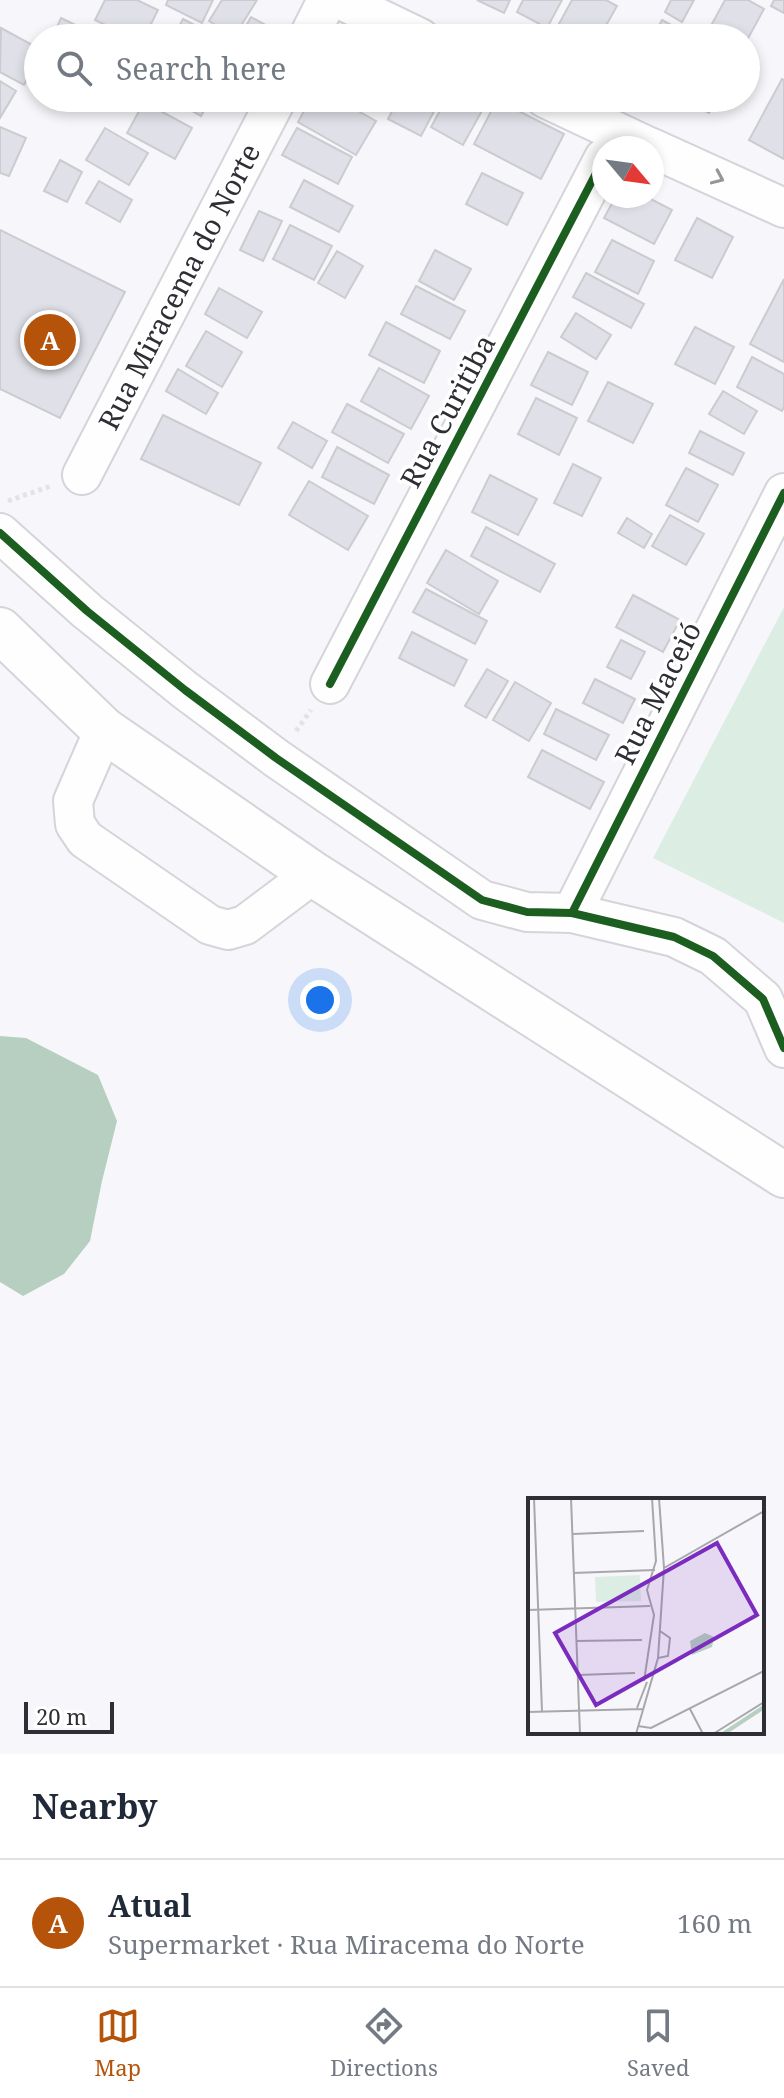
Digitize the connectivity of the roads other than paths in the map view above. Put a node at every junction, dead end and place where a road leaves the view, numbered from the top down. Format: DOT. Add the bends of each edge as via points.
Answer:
graph roads {
  1 [pos="327,0"];
  2 [pos="341,0"];
  3 [pos="315,24"];
  4 [pos="391,24"];
  5 [pos="270,112"];
  6 [pos="568,112"];
  7 [pos="609,136"];
  8 [pos="664,161"];
  9 [pos="593,208"];
  10 [pos="784,208"];
  11 [pos="82,475"];
  12 [pos="784,493"];
  13 [pos="0,533"];
  14 [pos="0,630"];
  15 [pos="330,684"];
  16 [pos="104,730"];
  17 [pos="313,874"];
  18 [pos="572,913"];
  19 [pos="784,1048"];
  20 [pos="784,1175"];
  1 -- 3 [label="street"];
  2 -- 4 [label="street"];
  5 -- 11 [label="street, Rua Miracema do Norte"];
  6 -- 7 [label="street"];
  8 -- 10 [label="street, one-way"];
  9 -- 15 [label="street, Rua Curitiba"];
  12 -- 18 [label="street, Rua Maceió"];
  13 -- 18 [label="street" via="185,690 482,900 527,912"];
  14 -- 16 [label="main road"];
  16 -- 17 [label="main road"];
  16 -- 17 [label="street" via="73,801 75,824 85,839 197,917 228,930 245,925"];
  17 -- 20 [label="main road"];
  18 -- 19 [label="street" via="674,937 713,956 763,999"];
}
